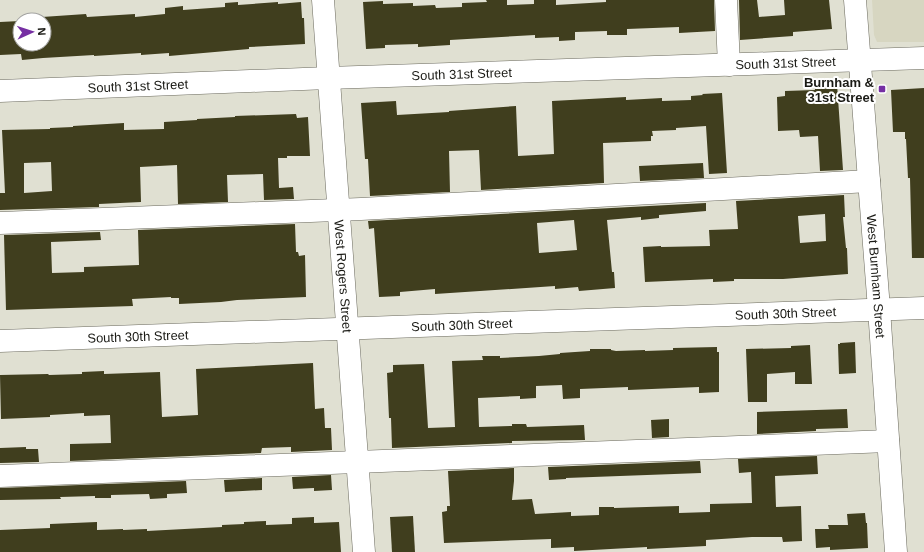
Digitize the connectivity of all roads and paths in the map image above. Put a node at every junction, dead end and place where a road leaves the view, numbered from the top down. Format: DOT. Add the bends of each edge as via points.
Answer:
graph roads {
  1 [pos="323,0"];
  2 [pos="726,0"];
  3 [pos="855,0"];
  4 [pos="924,58"];
  5 [pos="859,60"];
  6 [pos="729,65"];
  7 [pos="328,78"];
  8 [pos="0,91"];
  9 [pos="869,181"];
  10 [pos="338,209"];
  11 [pos="0,222"];
  12 [pos="924,308"];
  13 [pos="879,309"];
  14 [pos="348,328"];
  15 [pos="0,341"];
  16 [pos="888,441"];
  17 [pos="357,462"];
  18 [pos="0,476"];
  19 [pos="364,552"];
  20 [pos="896,552"];
  1 -- 7 [label="street, West Rogers Street"];
  2 -- 6 [label="street"];
  3 -- 5 [label="street, West Burnham Street"];
  4 -- 5 [label="street, South 31st Street"];
  5 -- 6 [label="street, South 31st Street"];
  5 -- 9 [label="street, West Burnham Street"];
  6 -- 7 [label="street, South 31st Street"];
  7 -- 8 [label="street, South 31st Street"];
  7 -- 10 [label="street, West Rogers Street"];
  9 -- 10 [label="street"];
  9 -- 13 [label="street, West Burnham Street"];
  10 -- 11 [label="street"];
  10 -- 14 [label="street, West Rogers Street"];
  12 -- 13 [label="street, South 30th Street"];
  13 -- 14 [label="street, South 30th Street"];
  13 -- 16 [label="street, West Burnham Street"];
  14 -- 15 [label="street, South 30th Street"];
  14 -- 17 [label="street, West Rogers Street"];
  16 -- 17 [label="street"];
  16 -- 20 [label="street, West Burnham Street"];
  17 -- 18 [label="street"];
  17 -- 19 [label="street, West Rogers Street"];
}
